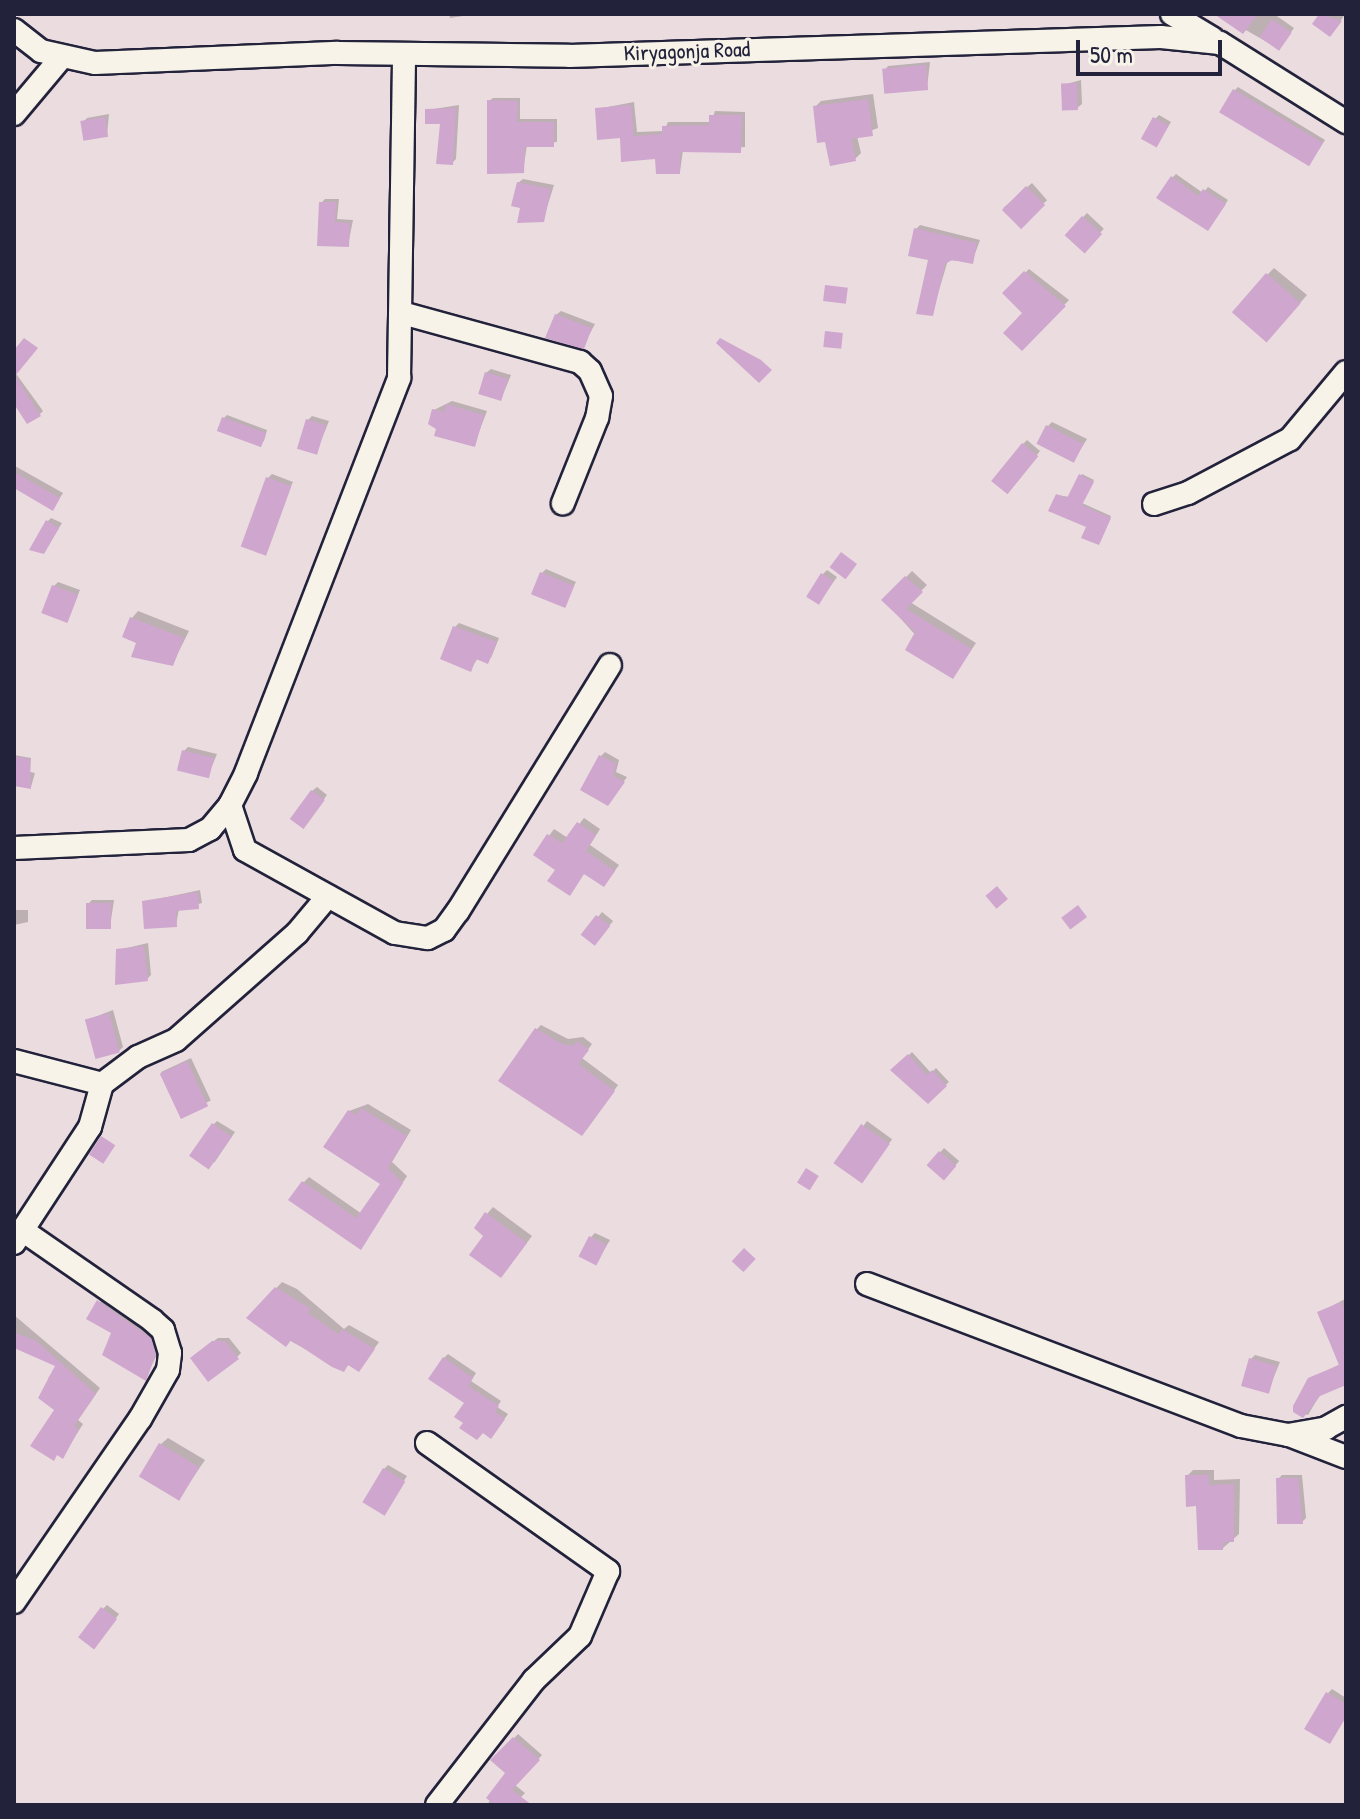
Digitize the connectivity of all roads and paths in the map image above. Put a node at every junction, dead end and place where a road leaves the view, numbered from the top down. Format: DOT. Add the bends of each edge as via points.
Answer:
graph roads {
  1 [pos="1172,14"];
  2 [pos="14,30"];
  3 [pos="1220,43"];
  4 [pos="61,58"];
  5 [pos="404,58"];
  6 [pos="14,114"];
  7 [pos="1346,122"];
  8 [pos="402,313"];
  9 [pos="1346,372"];
  10 [pos="563,503"];
  11 [pos="1154,504"];
  12 [pos="610,665"];
  13 [pos="230,805"];
  14 [pos="14,848"];
  15 [pos="328,896"];
  16 [pos="14,1061"];
  17 [pos="102,1084"];
  18 [pos="18,1236"];
  19 [pos="867,1284"];
  20 [pos="1346,1417"];
  21 [pos="1288,1435"];
  22 [pos="427,1443"];
  23 [pos="1346,1457"];
  24 [pos="14,1602"];
  25 [pos="437,1805"];
  1 -- 3 [label="street"];
  2 -- 4 [label="street, Kiryagonja Road"];
  3 -- 5 [label="street, Kiryagonja Road" via="1161,37"];
  3 -- 7 [label="street, Kiryagonja Road"];
  4 -- 5 [label="street, Kiryagonja Road" via="95,63 338,53"];
  4 -- 6 [label="street"];
  5 -- 8 [label="street"];
  8 -- 10 [label="street" via="580,362 590,371 601,396 597,418"];
  8 -- 13 [label="street" via="399,378 381,430"];
  9 -- 11 [label="street" via="1290,439 1188,493"];
  12 -- 15 [label="street" via="444,930 412,939"];
  13 -- 14 [label="street" via="210,829 189,840"];
  13 -- 15 [label="street" via="245,850"];
  15 -- 17 [label="street" via="297,933 176,1040 138,1057"];
  16 -- 17 [label="street"];
  17 -- 18 [label="street" via="90,1127"];
  18 -- 24 [label="street" via="152,1320 163,1330 170,1353 168,1370 140,1419"];
  19 -- 21 [label="street" via="1227,1421"];
  20 -- 21 [label="street" via="1326,1428"];
  21 -- 23 [label="street"];
  22 -- 25 [label="street" via="608,1571 580,1636 534,1680"];
}
